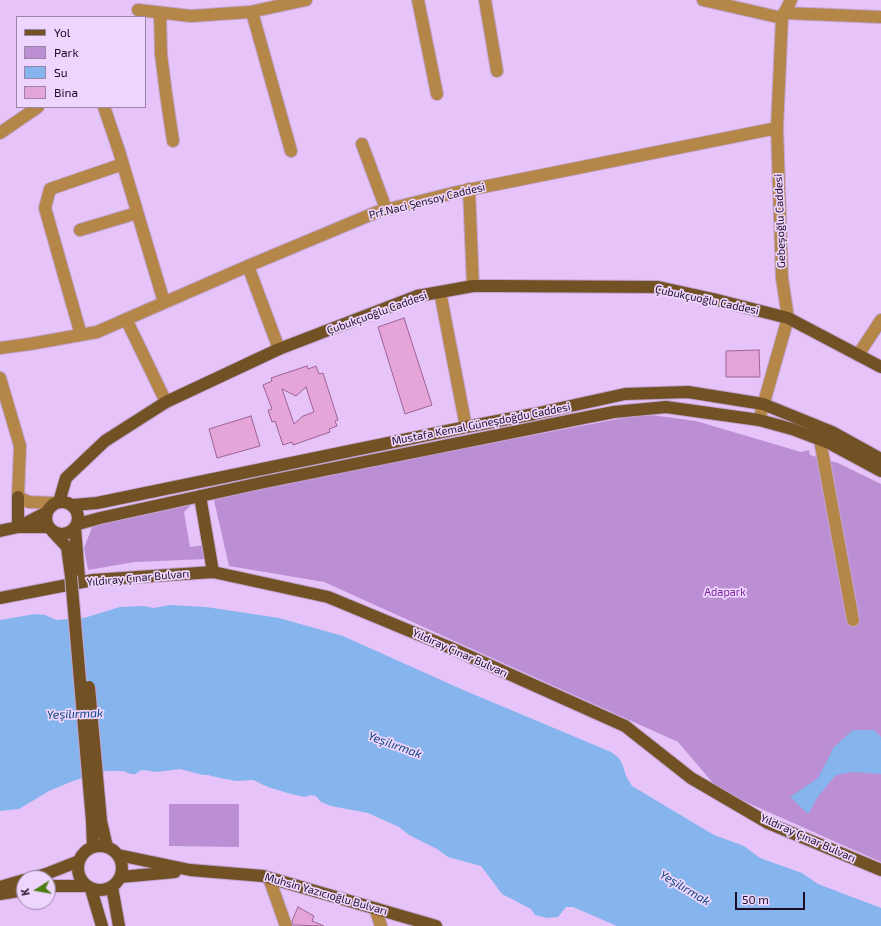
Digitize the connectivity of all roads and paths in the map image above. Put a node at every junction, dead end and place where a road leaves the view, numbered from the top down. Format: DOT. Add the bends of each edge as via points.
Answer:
graph roads {
  1 [pos="306,0"];
  2 [pos="418,0"];
  3 [pos="485,0"];
  4 [pos="703,0"];
  5 [pos="790,0"];
  6 [pos="137,9"];
  7 [pos="252,12"];
  8 [pos="160,13"];
  9 [pos="783,16"];
  10 [pos="881,17"];
  11 [pos="497,71"];
  12 [pos="437,94"];
  13 [pos="37,108"];
  14 [pos="104,108"];
  15 [pos="777,128"];
  16 [pos="0,133"];
  17 [pos="173,141"];
  18 [pos="362,144"];
  19 [pos="291,152"];
  20 [pos="123,164"];
  21 [pos="469,190"];
  22 [pos="386,209"];
  23 [pos="137,213"];
  24 [pos="80,230"];
  25 [pos="248,266"];
  26 [pos="473,286"];
  27 [pos="440,292"];
  28 [pos="164,302"];
  29 [pos="788,318"];
  30 [pos="126,319"];
  31 [pos="881,320"];
  32 [pos="81,335"];
  33 [pos="0,348"];
  34 [pos="279,349"];
  35 [pos="858,355"];
  36 [pos="881,367"];
  37 [pos="0,378"];
  38 [pos="166,402"];
  39 [pos="763,404"];
  40 [pos="759,420"];
  41 [pos="466,427"];
  42 [pos="820,440"];
  43 [pos="881,458"];
  44 [pos="881,471"];
  45 [pos="200,496"];
  46 [pos="18,497"];
  47 [pos="73,505"];
  48 [pos="54,506"];
  49 [pos="77,526"];
  50 [pos="18,527"];
  51 [pos="50,529"];
  52 [pos="0,531"];
  53 [pos="213,572"];
  54 [pos="75,577"];
  55 [pos="0,598"];
  56 [pos="853,620"];
  57 [pos="97,821"];
  58 [pos="93,847"];
  59 [pos="107,847"];
  60 [pos="118,855"];
  61 [pos="79,861"];
  62 [pos="56,870"];
  63 [pos="190,870"];
  64 [pos="881,870"];
  65 [pos="120,877"];
  66 [pos="269,878"];
  67 [pos="16,882"];
  68 [pos="56,886"];
  69 [pos="0,887"];
  70 [pos="88,887"];
  71 [pos="112,887"];
  72 [pos="16,891"];
  73 [pos="0,894"];
  74 [pos="375,908"];
  75 [pos="102,926"];
  76 [pos="119,926"];
  77 [pos="286,926"];
  78 [pos="381,926"];
  79 [pos="436,926"];
  1 -- 7 [label="street"];
  2 -- 12 [label="street"];
  3 -- 11 [label="street"];
  4 -- 9 [label="street"];
  5 -- 9 [label="street"];
  6 -- 8 [label="street"];
  7 -- 8 [label="street" via="191,16"];
  7 -- 19 [label="street"];
  8 -- 17 [label="street" via="161,54"];
  9 -- 10 [label="street"];
  9 -- 15 [label="street, Gebeşoğlu Caddesi"];
  13 -- 16 [label="street"];
  14 -- 20 [label="street"];
  15 -- 21 [label="street, Prf.Naci Şensoy Caddesi"];
  15 -- 29 [label="street, Gebeşoğlu Caddesi" via="782,278"];
  18 -- 22 [label="street"];
  20 -- 23 [label="street"];
  20 -- 32 [label="street" via="50,188 44,208"];
  21 -- 22 [label="street, Prf.Naci Şensoy Caddesi"];
  21 -- 26 [label="street"];
  22 -- 25 [label="street, Prf.Naci Şensoy Caddesi"];
  23 -- 24 [label="street"];
  23 -- 28 [label="street"];
  25 -- 28 [label="street, Prf.Naci Şensoy Caddesi"];
  25 -- 34 [label="street"];
  26 -- 27 [label="main road, Çubukçuoğlu Caddesi"];
  26 -- 29 [label="main road, Çubukçuoğlu Caddesi" via="658,287"];
  27 -- 34 [label="main road, Çubukçuoğlu Caddesi" via="417,296"];
  27 -- 41 [label="street"];
  28 -- 30 [label="street, Prf.Naci Şensoy Caddesi"];
  29 -- 35 [label="main road, Çubukçuoğlu Caddesi"];
  29 -- 39 [label="street, Gebeşoğlu Caddesi"];
  30 -- 32 [label="street, Prf.Naci Şensoy Caddesi" via="97,332"];
  30 -- 38 [label="street"];
  31 -- 35 [label="street"];
  32 -- 33 [label="street, Prf.Naci Şensoy Caddesi"];
  34 -- 38 [label="main road, Çubukçuoğlu Caddesi"];
  35 -- 36 [label="main road, Çubukçuoğlu Caddesi"];
  37 -- 46 [label="street" via="20,446"];
  38 -- 48 [label="main road, Çubukçuoğlu Caddesi" via="105,441 66,478"];
  39 -- 40 [label="street, Gebeşoğlu Caddesi"];
  39 -- 41 [label="main road, Mustafa Kemal Güneşdoğdu Caddesi" via="688,392 625,394"];
  39 -- 43 [label="main road, Mustafa Kemal Güneşdoğdu Caddesi" via="832,432"];
  40 -- 42 [label="main road, Mustafa Kemal Güneşdoğdu Caddesi"];
  40 -- 45 [label="main road, Mustafa Kemal Güneşdoğdu Caddesi" via="666,407 614,412"];
  41 -- 47 [label="main road, Mustafa Kemal Güneşdoğdu Caddesi" via="97,503"];
  42 -- 44 [label="main road, Mustafa Kemal Güneşdoğdu Caddesi"];
  42 -- 56 [label="street"];
  45 -- 49 [label="main road, Mustafa Kemal Güneşdoğdu Caddesi" via="100,518"];
  45 -- 53 [label="main road"];
  46 -- 48 [label="street" via="28,502"];
  46 -- 50 [label="main road"];
  47 -- 48 [label="main road" via="64,501"];
  47 -- 49 [label="main road" via="79,514"];
  48 -- 50 [label="main road"];
  48 -- 51 [label="main road" via="46,517"];
  49 -- 51 [label="main road" via="67,534"];
  49 -- 54 [label="main road"];
  50 -- 51 [label="main road"];
  50 -- 52 [label="main road"];
  51 -- 54 [label="main road" via="67,547"];
  53 -- 55 [label="main road, Yıldıray Çınar Bulvarı" via="93,580"];
  53 -- 64 [label="main road, Yıldıray Çınar Bulvarı" via="328,597 451,648 625,726 691,778 768,823"];
  54 -- 57 [label="main road, bridge"];
  57 -- 58 [label="main road"];
  57 -- 59 [label="main road"];
  58 -- 59 [label="main road"];
  58 -- 61 [label="main road" via="82,854"];
  59 -- 60 [label="main road"];
  60 -- 63 [label="main road, Muhsin Yazıcıoğlu Bulvarı"];
  60 -- 65 [label="main road" via="122,869"];
  61 -- 62 [label="main road"];
  61 -- 70 [label="main road" via="78,874"];
  63 -- 65 [label="main road, Muhsin Yazıcıoğlu Bulvarı"];
  63 -- 66 [label="main road, Muhsin Yazıcıoğlu Bulvarı"];
  65 -- 71 [label="main road"];
  66 -- 74 [label="main road, Muhsin Yazıcıoğlu Bulvarı"];
  66 -- 77 [label="street"];
  67 -- 69 [label="main road"];
  68 -- 70 [label="main road"];
  70 -- 71 [label="main road" via="98,890"];
  70 -- 75 [label="main road"];
  71 -- 76 [label="main road"];
  72 -- 73 [label="main road"];
  74 -- 78 [label="street"];
  74 -- 79 [label="main road, Muhsin Yazıcıoğlu Bulvarı"];
}
